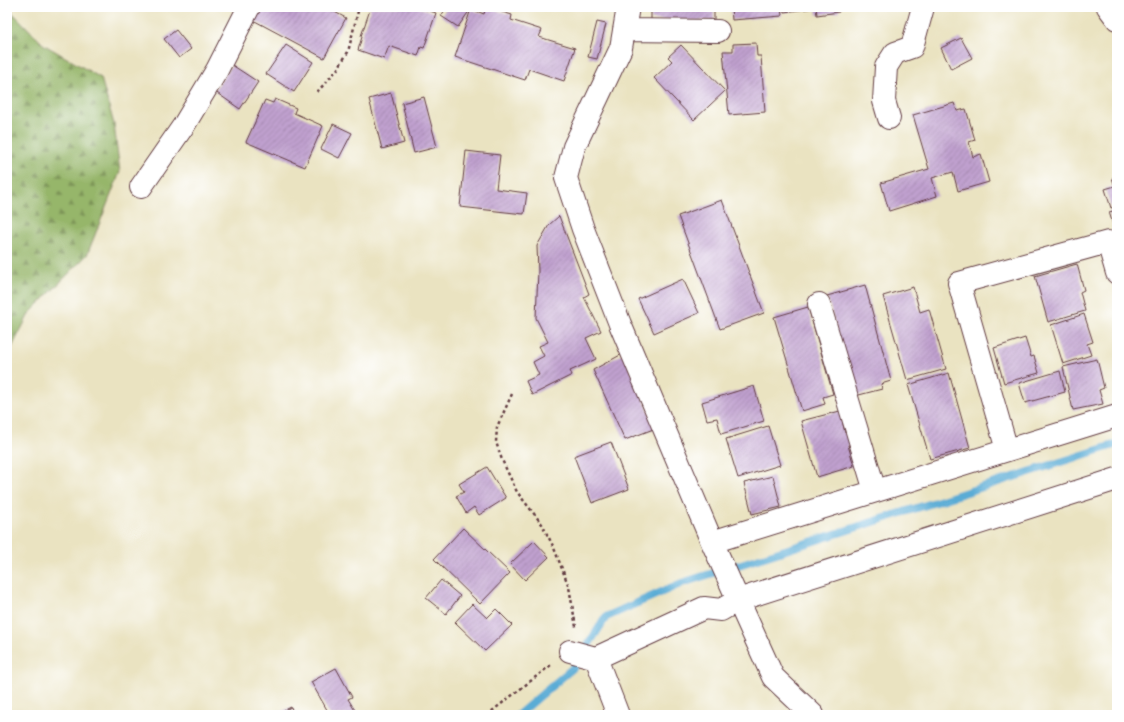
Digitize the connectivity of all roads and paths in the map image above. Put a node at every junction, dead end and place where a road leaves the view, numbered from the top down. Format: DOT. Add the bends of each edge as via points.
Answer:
graph roads {
  1 [pos="249,7"];
  2 [pos="359,7"];
  3 [pos="628,7"];
  4 [pos="922,7"];
  5 [pos="1108,7"];
  6 [pos="1117,19"];
  7 [pos="624,30"];
  8 [pos="718,31"];
  9 [pos="317,92"];
  10 [pos="889,118"];
  11 [pos="141,187"];
  12 [pos="1117,272"];
  13 [pos="819,304"];
  14 [pos="512,394"];
  15 [pos="1117,416"];
  16 [pos="1007,450"];
  17 [pos="1117,480"];
  18 [pos="875,491"];
  19 [pos="712,542"];
  20 [pos="738,600"];
  21 [pos="570,650"];
  22 [pos="596,658"];
  23 [pos="487,715"];
  24 [pos="618,715"];
  25 [pos="813,715"];
  1 -- 11 [label="street" via="217,70 184,125"];
  2 -- 9 [label="path" via="348,52 337,70"];
  3 -- 7 [label="street"];
  4 -- 10 [label="street" via="912,47 895,53 886,67 884,101"];
  5 -- 6 [label="street"];
  7 -- 8 [label="street"];
  7 -- 19 [label="street" via="621,48 574,147 566,178 620,324"];
  12 -- 16 [label="street" via="1108,242 958,283"];
  13 -- 18 [label="street"];
  14 -- 21 [label="path" via="497,427 496,442 517,492 542,524 569,587 578,636"];
  15 -- 16 [label="street"];
  16 -- 18 [label="street"];
  17 -- 20 [label="street"];
  18 -- 19 [label="street"];
  19 -- 20 [label="street"];
  20 -- 22 [label="street" via="721,610 704,608"];
  20 -- 25 [label="street" via="773,677"];
  21 -- 22 [label="street"];
  21 -- 23 [label="path"];
  22 -- 24 [label="street"];
}
